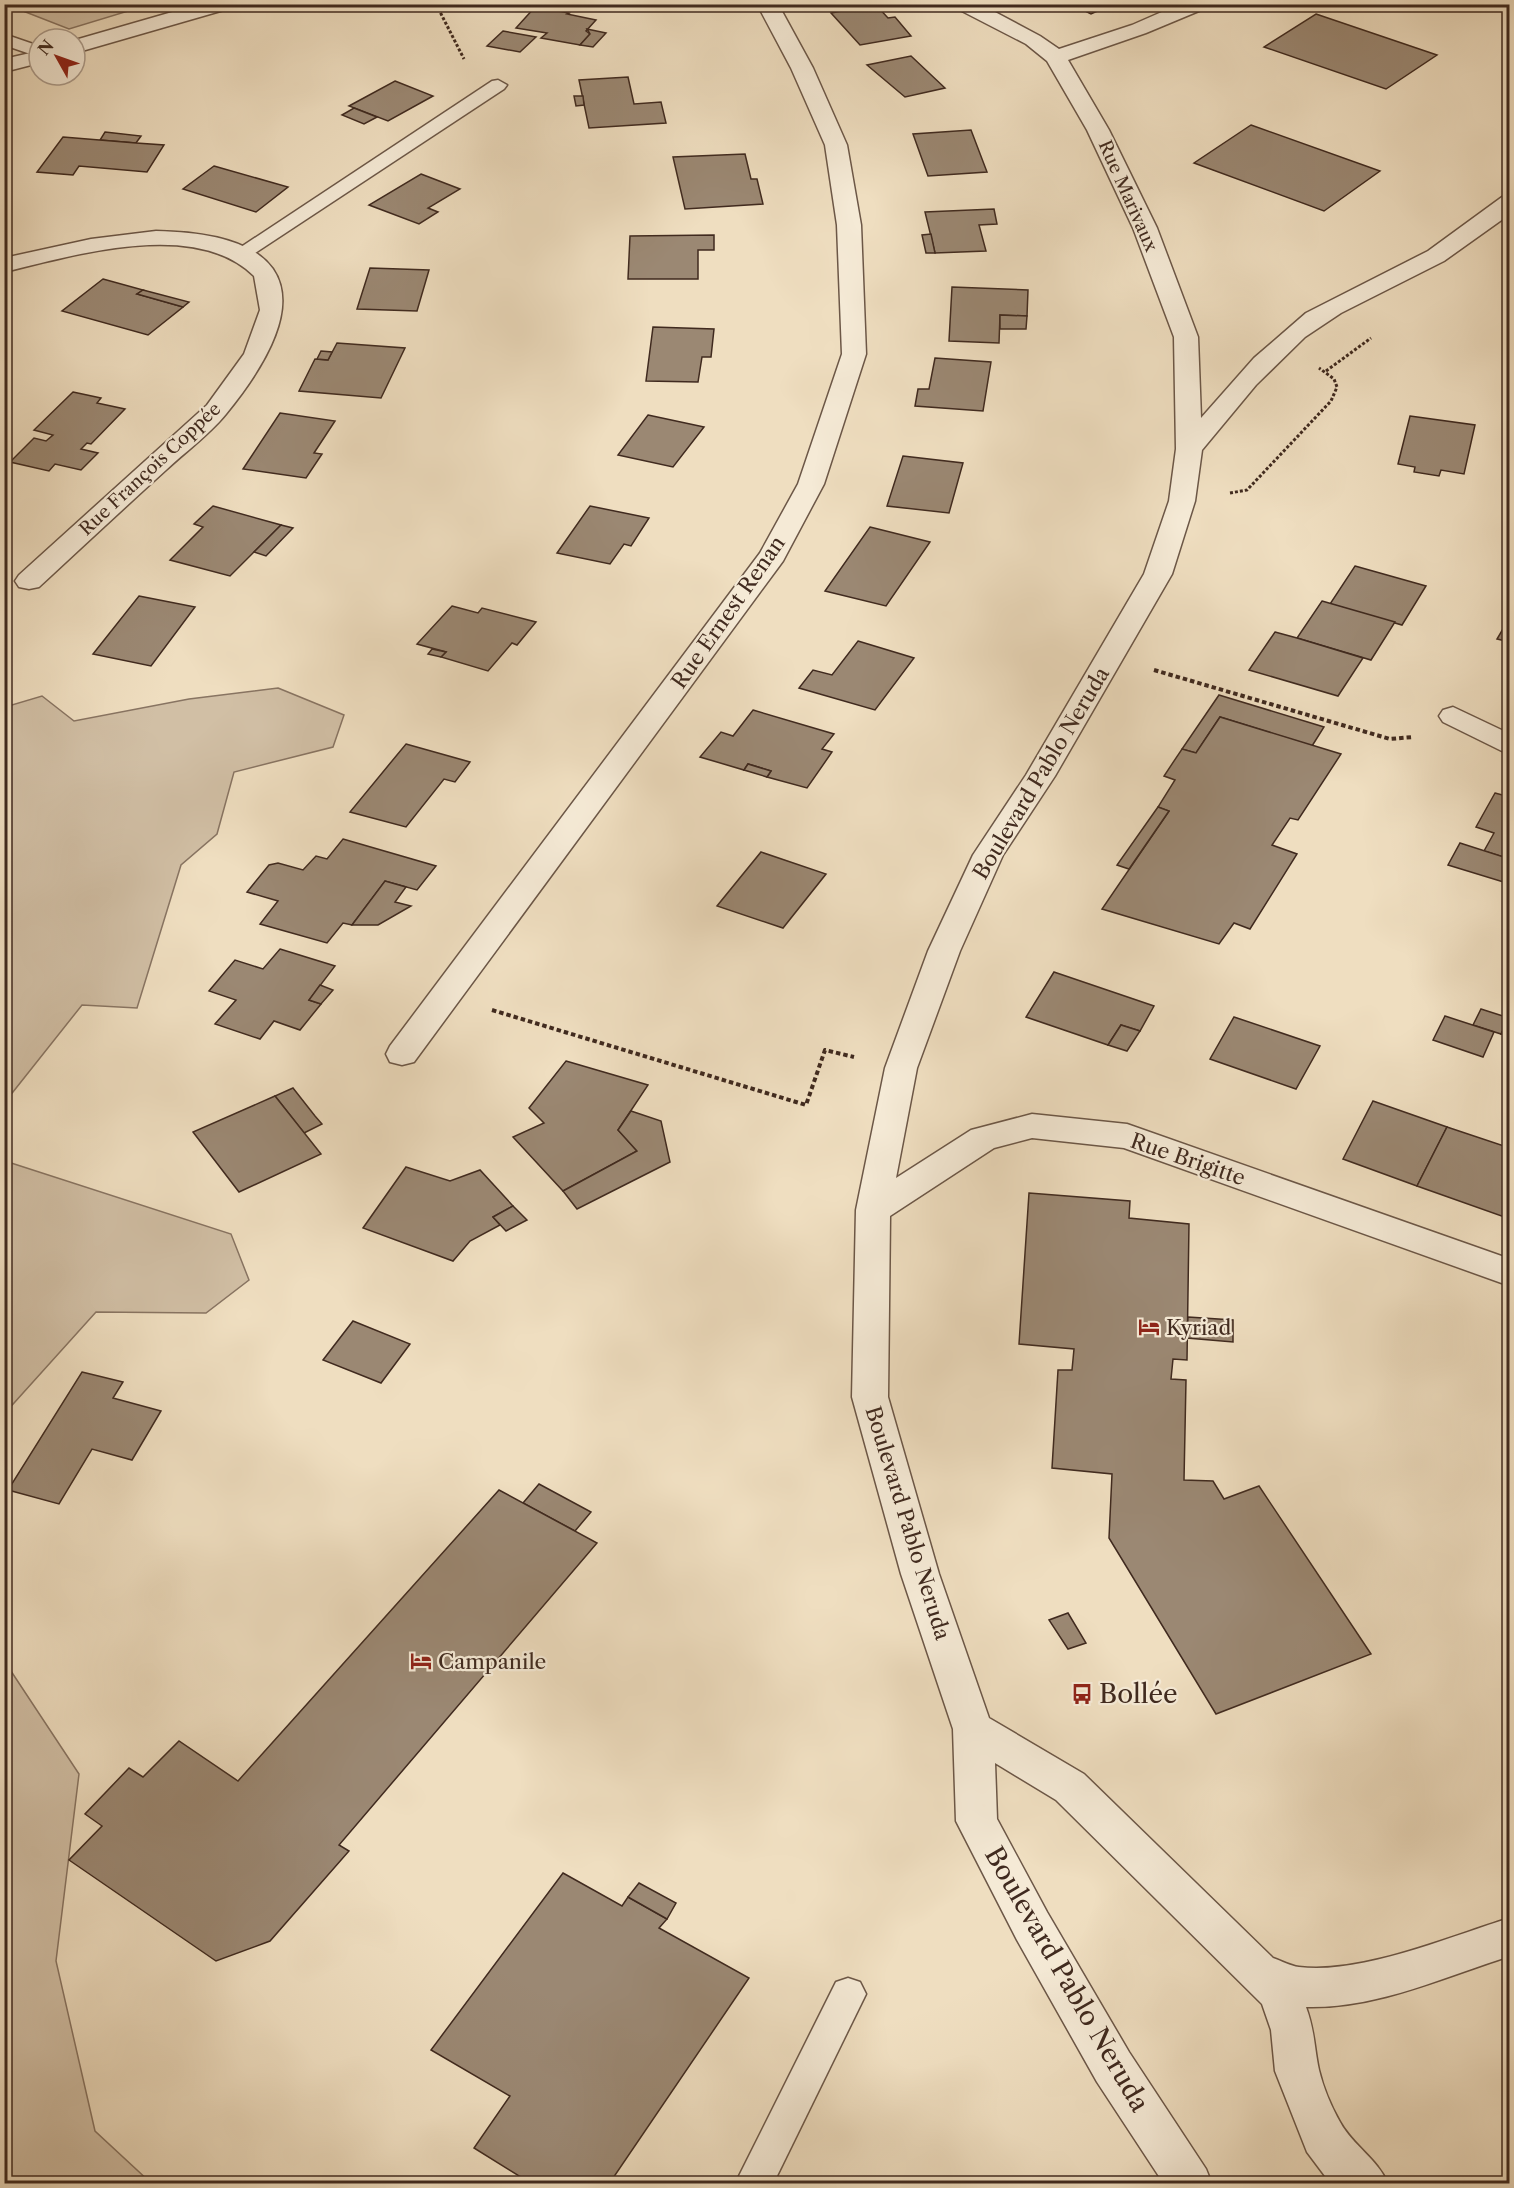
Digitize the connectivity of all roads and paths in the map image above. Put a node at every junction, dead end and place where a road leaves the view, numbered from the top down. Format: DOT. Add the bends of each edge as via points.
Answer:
graph roads {
  1 [pos="224,4"];
  2 [pos="436,4"];
  3 [pos="767,4"];
  4 [pos="963,4"];
  5 [pos="1199,4"];
  6 [pos="4,39"];
  7 [pos="87,44"];
  8 [pos="27,49"];
  9 [pos="1056,57"];
  10 [pos="27,58"];
  11 [pos="4,66"];
  12 [pos="498,85"];
  13 [pos="1509,202"];
  14 [pos="242,253"];
  15 [pos="4,265"];
  16 [pos="1189,449"];
  17 [pos="29,581"];
  18 [pos="1110,657"];
  19 [pos="1453,716"];
  20 [pos="1484,732"];
  21 [pos="1509,746"];
  22 [pos="445,996"];
  23 [pos="402,1054"];
  24 [pos="901,1068"];
  25 [pos="873,1210"];
  26 [pos="1509,1273"];
  27 [pos="973,1729"];
  28 [pos="1509,1937"];
  29 [pos="1262,1973"];
  30 [pos="848,1994"];
  31 [pos="753,2184"];
  32 [pos="1190,2184"];
  33 [pos="1366,2184"];
  1 -- 7 [label="street"];
  2 -- 12 [label="path" via="466,62"];
  3 -- 22 [label="street, Rue Ernest Renan" via="802,68 836,145 849,225 854,354 811,484 773,555"];
  4 -- 9 [label="street, Rue Marivaux" via="1033,40"];
  5 -- 9 [label="street"];
  6 -- 8 [label="lane"];
  9 -- 16 [label="street, Rue Marivaux" via="1098,130 1145,228 1186,337"];
  10 -- 11 [label="street"];
  12 -- 14 [label="lane"];
  13 -- 16 [label="street" via="1487,222 1430,258 1316,317 1247,376"];
  14 -- 15 [label="street, Rue François Coppée" via="202,241 141,239 86,246"];
  14 -- 17 [label="street, Rue François Coppée" via="266,274 272,310 256,354 216,410"];
  16 -- 18 [label="street, Boulevard Pablo Neruda" via="1182,501 1158,574"];
  18 -- 20 [label="path" via="1390,739"];
  18 -- 24 [label="street, Boulevard Pablo Neruda" via="988,855 944,951"];
  19 -- 20 [label="street"];
  20 -- 21 [label="street"];
  22 -- 23 [label="street, Rue Ernest Renan"];
  22 -- 24 [label="path" via="806,1105 825,1050"];
  24 -- 25 [label="street, Boulevard Pablo Neruda"];
  25 -- 26 [label="street, Rue Brigitte" via="983,1139 1032,1126 1127,1136"];
  25 -- 27 [label="street, Boulevard Pablo Neruda" via="870,1397 920,1574"];
  27 -- 29 [label="street" via="1070,1787"];
  27 -- 32 [label="street, Boulevard Pablo Neruda" via="977,1821 1113,2067"];
  28 -- 29 [label="street" via="1339,1986 1303,1988"];
  29 -- 33 [label="street" via="1288,2010 1297,2071 1323,2137 1348,2169"];
  30 -- 31 [label="lane"];
}
